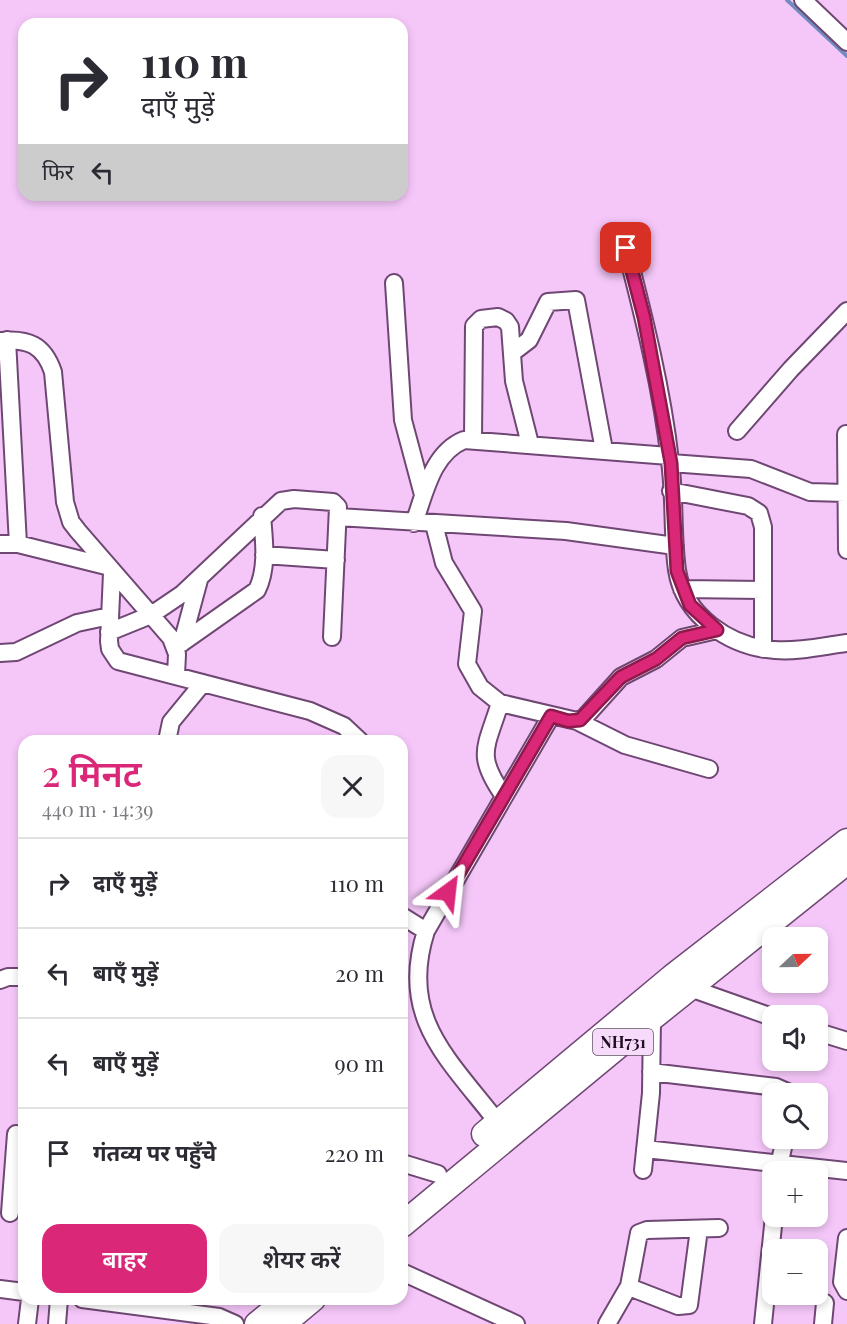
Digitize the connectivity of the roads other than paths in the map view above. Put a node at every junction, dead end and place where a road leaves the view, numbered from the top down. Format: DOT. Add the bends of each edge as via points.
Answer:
graph roads {
  1 [pos="803,0"];
  2 [pos="847,42"];
  3 [pos="626,248"];
  4 [pos="394,283"];
  5 [pos="847,311"];
  6 [pos="3,341"];
  7 [pos="512,353"];
  8 [pos="737,431"];
  9 [pos="846,434"];
  10 [pos="473,439"];
  11 [pos="530,444"];
  12 [pos="604,450"];
  13 [pos="670,459"];
  14 [pos="7,487"];
  15 [pos="671,491"];
  16 [pos="845,493"];
  17 [pos="424,496"];
  18 [pos="262,516"];
  19 [pos="338,517"];
  20 [pos="71,522"];
  21 [pos="414,523"];
  22 [pos="434,524"];
  23 [pos="0,544"];
  24 [pos="18,544"];
  25 [pos="675,546"];
  26 [pos="847,550"];
  27 [pos="264,555"];
  28 [pos="64,556"];
  29 [pos="336,560"];
  30 [pos="109,569"];
  31 [pos="199,579"];
  32 [pos="682,590"];
  33 [pos="763,590"];
  34 [pos="155,612"];
  35 [pos="188,615"];
  36 [pos="216,619"];
  37 [pos="110,624"];
  38 [pos="717,630"];
  39 [pos="332,637"];
  40 [pos="847,643"];
  41 [pos="179,645"];
  42 [pos="763,649"];
  43 [pos="0,653"];
  44 [pos="176,675"];
  45 [pos="203,683"];
  46 [pos="500,703"];
  47 [pos="551,716"];
  48 [pos="577,721"];
  49 [pos="168,735"];
  50 [pos="355,735"];
  51 [pos="709,769"];
  52 [pos="504,796"];
  53 [pos="847,841"];
  54 [pos="847,862"];
  55 [pos="408,920"];
  56 [pos="426,931"];
  57 [pos="18,977"];
  58 [pos="0,980"];
  59 [pos="690,988"];
  60 [pos="762,1013"];
  61 [pos="652,1018"];
  62 [pos="828,1035"];
  63 [pos="847,1041"];
  64 [pos="651,1072"];
  65 [pos="762,1085"];
  66 [pos="498,1123"];
  67 [pos="13,1133"];
  68 [pos="645,1149"];
  69 [pos="408,1165"];
  70 [pos="762,1165"];
  71 [pos="643,1170"];
  72 [pos="828,1170"];
  73 [pos="847,1171"];
  74 [pos="438,1174"];
  75 [pos="408,1198"];
  76 [pos="11,1213"];
  77 [pos="408,1220"];
  78 [pos="773,1227"];
  79 [pos="719,1228"];
  80 [pos="699,1229"];
  81 [pos="847,1238"];
  82 [pos="408,1275"];
  83 [pos="629,1287"];
  84 [pos="0,1289"];
  85 [pos="18,1291"];
  86 [pos="847,1291"];
  87 [pos="29,1305"];
  88 [pos="59,1305"];
  89 [pos="173,1305"];
  90 [pos="293,1305"];
  91 [pos="825,1305"];
  92 [pos="273,1311"];
  93 [pos="27,1324"];
  94 [pos="57,1324"];
  95 [pos="235,1324"];
  96 [pos="516,1324"];
  97 [pos="607,1324"];
  98 [pos="763,1324"];
  99 [pos="823,1324"];
  1 -- 2 [label="street"];
  3 -- 13 [label="street" via="644,317"];
  4 -- 17 [label="street" via="403,420"];
  5 -- 8 [label="street"];
  6 -- 14 [label="street"];
  6 -- 20 [label="street" via="35,344 49,359 65,502"];
  7 -- 10 [label="street" via="506,321 488,317 478,320 474,326"];
  7 -- 11 [label="street" via="514,381"];
  7 -- 12 [label="street" via="529,340 548,302 576,300"];
  9 -- 16 [label="street"];
  10 -- 11 [label="street"];
  10 -- 17 [label="street" via="458,443 442,457"];
  11 -- 12 [label="street"];
  12 -- 13 [label="street"];
  13 -- 15 [label="street"];
  13 -- 16 [label="street" via="751,469 810,492"];
  14 -- 24 [label="street"];
  15 -- 25 [label="street"];
  15 -- 33 [label="street" via="748,506 759,513 763,526"];
  16 -- 26 [label="street"];
  17 -- 21 [label="street"];
  18 -- 19 [label="street" via="281,501 294,499 335,502"];
  18 -- 27 [label="street"];
  18 -- 31 [label="street"];
  19 -- 21 [label="street"];
  19 -- 29 [label="street"];
  20 -- 28 [label="street"];
  20 -- 30 [label="street"];
  21 -- 22 [label="street"];
  22 -- 25 [label="street" via="566,531"];
  22 -- 46 [label="street" via="444,563 473,611 468,669 480,687"];
  23 -- 24 [label="street"];
  24 -- 28 [label="street"];
  25 -- 32 [label="street"];
  27 -- 29 [label="street"];
  27 -- 36 [label="street" via="257,590"];
  28 -- 30 [label="street"];
  29 -- 39 [label="street"];
  30 -- 34 [label="street"];
  30 -- 37 [label="street"];
  31 -- 34 [label="street"];
  31 -- 35 [label="street"];
  32 -- 33 [label="street"];
  32 -- 38 [label="street" via="699,617"];
  33 -- 42 [label="street"];
  34 -- 35 [label="street"];
  34 -- 37 [label="street"];
  34 -- 41 [label="street"];
  35 -- 36 [label="street"];
  35 -- 41 [label="street"];
  36 -- 41 [label="street"];
  37 -- 43 [label="street" via="77,623 16,652"];
  37 -- 44 [label="street" via="110,649 118,660"];
  38 -- 42 [label="street"];
  38 -- 48 [label="street" via="677,641 656,659 621,677"];
  40 -- 42 [label="street"];
  41 -- 44 [label="street"];
  44 -- 45 [label="street"];
  45 -- 49 [label="street" via="171,722"];
  45 -- 50 [label="street" via="330,718"];
  46 -- 47 [label="street"];
  46 -- 52 [label="street" via="485,762"];
  47 -- 48 [label="street"];
  47 -- 52 [label="street"];
  48 -- 51 [label="street" via="625,745"];
  52 -- 56 [label="street"];
  53 -- 66 [label="highway, NH731" via="672,977"];
  54 -- 59 [label="highway, NH731"];
  55 -- 56 [label="street"];
  56 -- 66 [label="street" via="418,967 418,991 428,1028"];
  57 -- 58 [label="street"];
  59 -- 60 [label="street"];
  59 -- 61 [label="highway, NH731"];
  61 -- 64 [label="street"];
  61 -- 77 [label="highway, NH731"];
  62 -- 63 [label="street"];
  64 -- 65 [label="street"];
  64 -- 68 [label="street"];
  66 -- 74 [label="highway, NH731"];
  67 -- 76 [label="street"];
  68 -- 70 [label="street"];
  68 -- 71 [label="street"];
  69 -- 74 [label="street"];
  72 -- 73 [label="street"];
  74 -- 75 [label="highway, NH731"];
  78 -- 98 [label="street"];
  79 -- 80 [label="street"];
  80 -- 83 [label="street" via="639,1233"];
  80 -- 83 [label="street" via="689,1305 678,1306"];
  81 -- 86 [label="street" via="842,1282"];
  82 -- 96 [label="street"];
  83 -- 97 [label="street"];
  84 -- 85 [label="street"];
  87 -- 93 [label="street"];
  88 -- 94 [label="street"];
  89 -- 95 [label="street"];
  90 -- 92 [label="highway"];
  91 -- 99 [label="street"];
}
